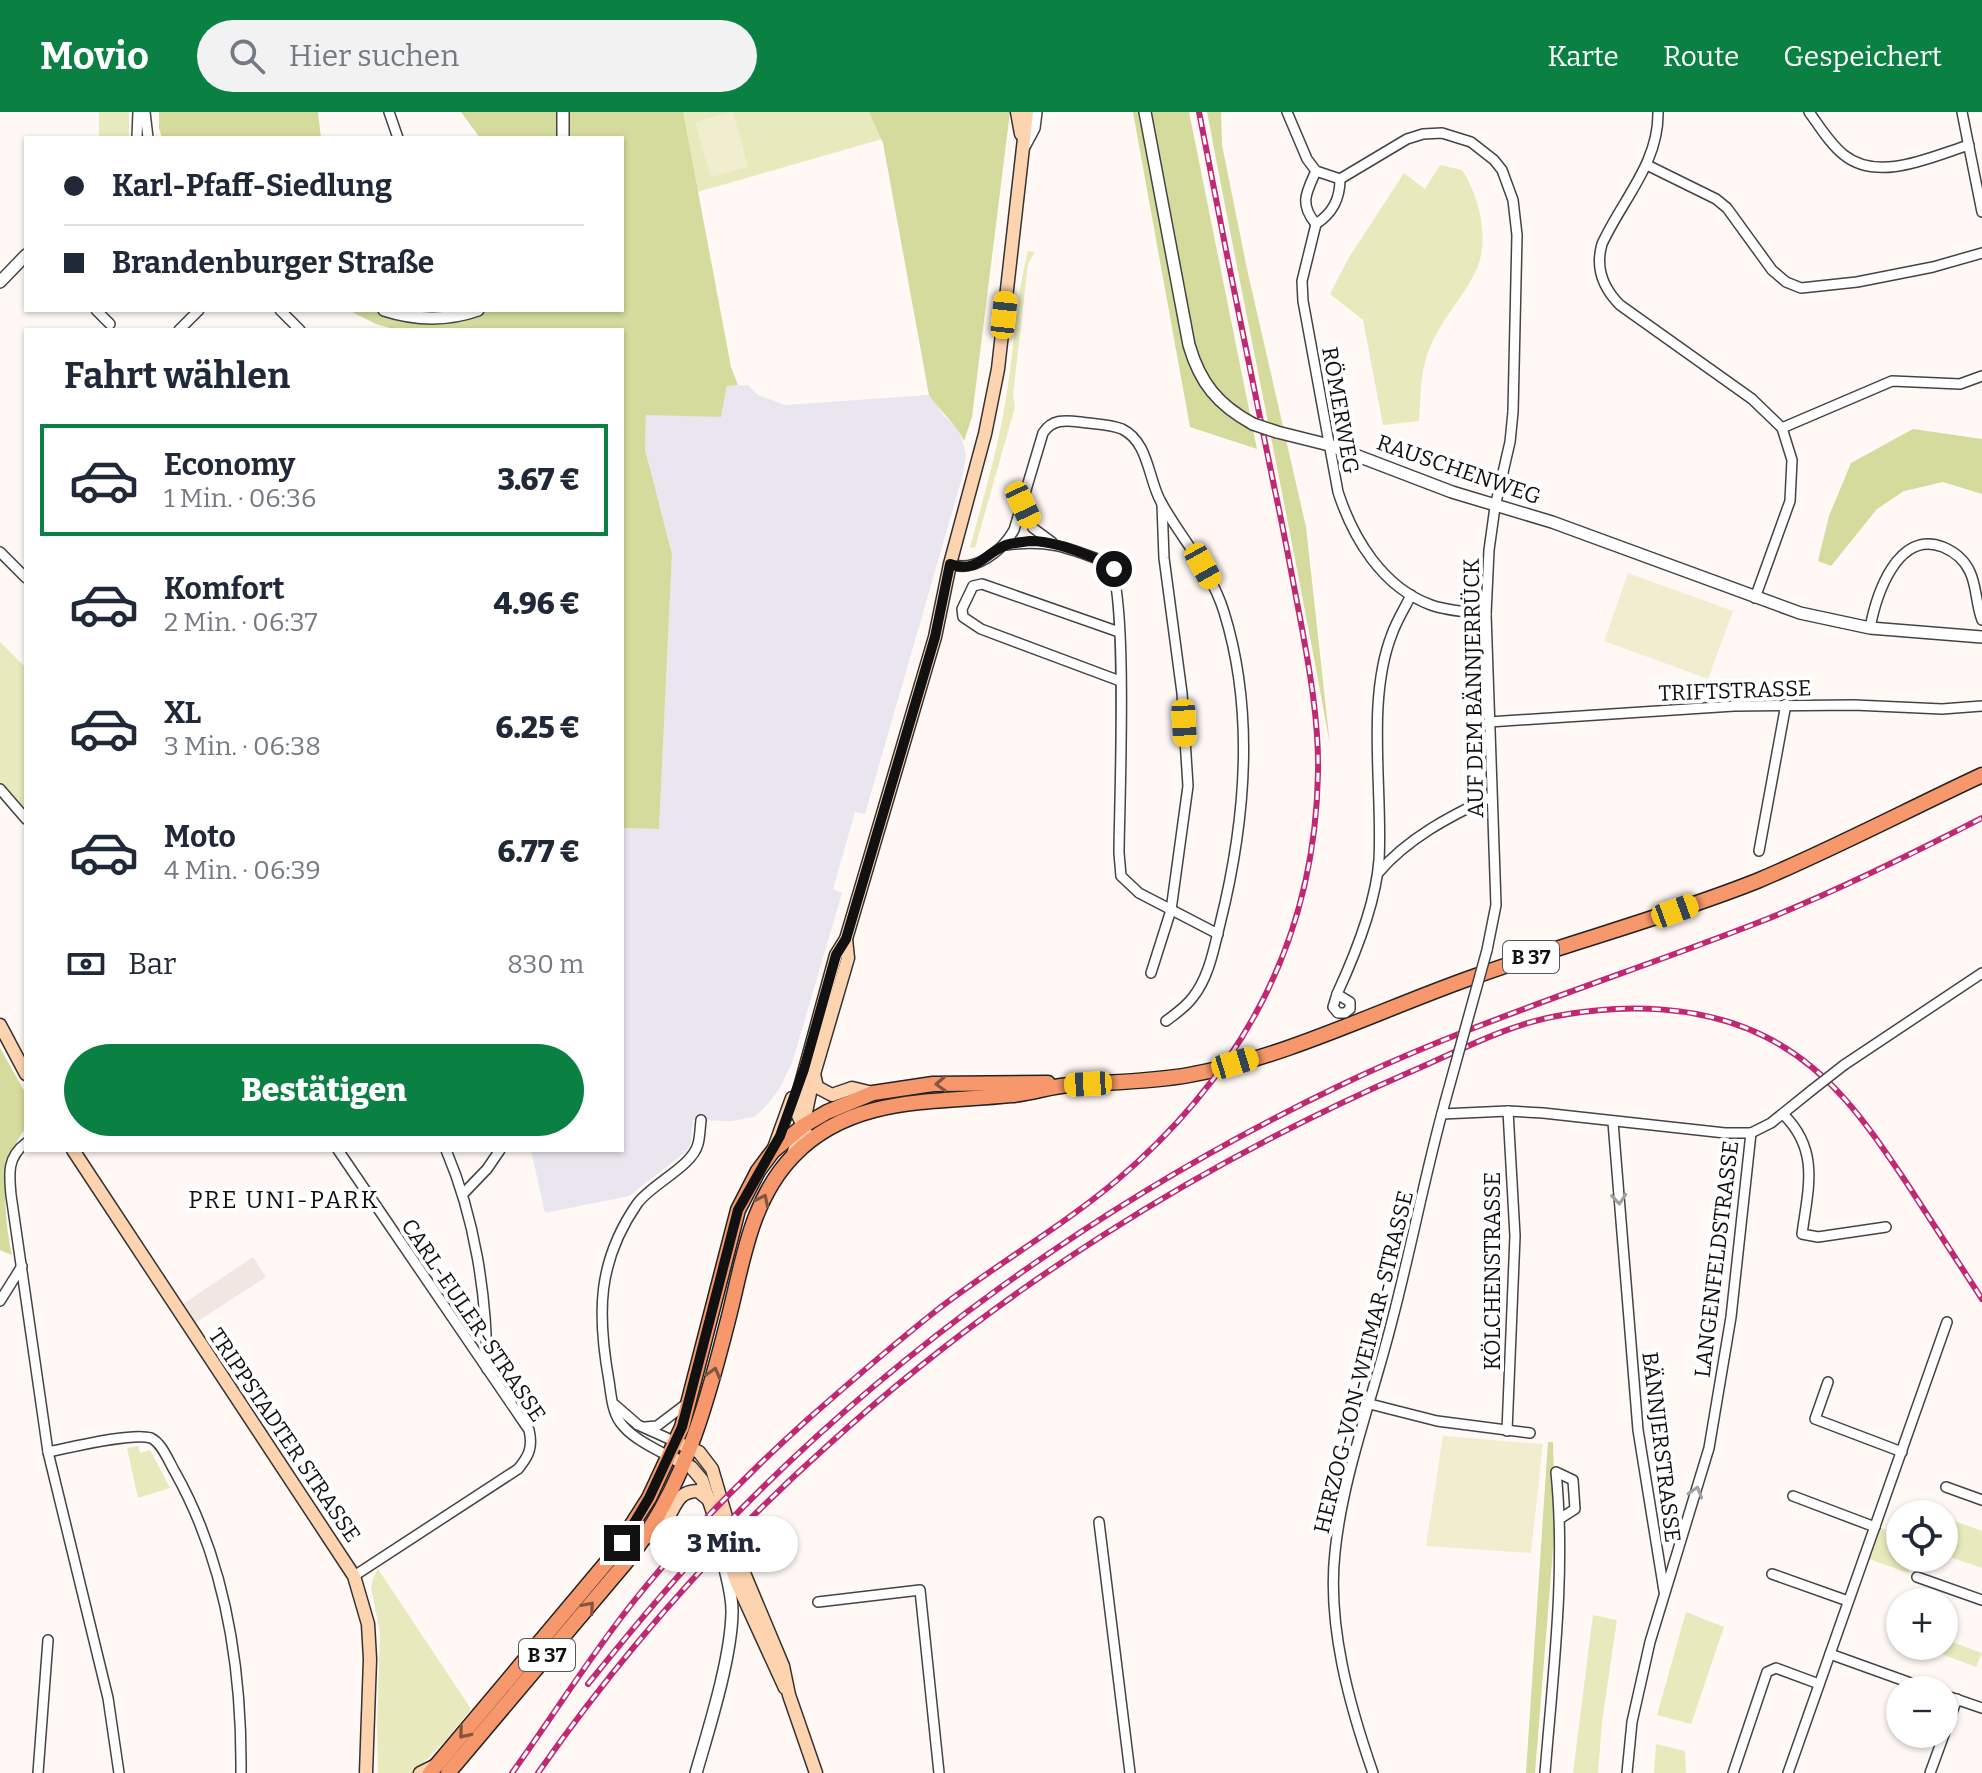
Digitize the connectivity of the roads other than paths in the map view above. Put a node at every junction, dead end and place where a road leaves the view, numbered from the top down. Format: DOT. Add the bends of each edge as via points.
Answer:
graph roads {
  1 [pos="138,112"];
  2 [pos="145,112"];
  3 [pos="389,112"];
  4 [pos="563,112"];
  5 [pos="1017,112"];
  6 [pos="1027,112"];
  7 [pos="1036,112"];
  8 [pos="1145,112"];
  9 [pos="1287,112"];
  10 [pos="1658,112"];
  11 [pos="1809,112"];
  12 [pos="1962,112"];
  13 [pos="137,136"];
  14 [pos="148,136"];
  15 [pos="397,136"];
  16 [pos="563,136"];
  17 [pos="1969,145"];
  18 [pos="1023,149"];
  19 [pos="1647,165"];
  20 [pos="1316,171"];
  21 [pos="1340,179"];
  22 [pos="1982,212"];
  23 [pos="1316,224"];
  24 [pos="1982,253"];
  25 [pos="24,257"];
  26 [pos="0,282"];
  27 [pos="98,312"];
  28 [pos="197,312"];
  29 [pos="282,312"];
  30 [pos="392,312"];
  31 [pos="471,312"];
  32 [pos="110,324"];
  33 [pos="181,328"];
  34 [pos="298,328"];
  35 [pos="1982,376"];
  36 [pos="1782,428"];
  37 [pos="1329,445"];
  38 [pos="1162,504"];
  39 [pos="1023,505"];
  40 [pos="1495,507"];
  41 [pos="1054,543"];
  42 [pos="1006,545"];
  43 [pos="0,552"];
  44 [pos="950,564"];
  45 [pos="24,576"];
  46 [pos="1411,595"];
  47 [pos="1755,598"];
  48 [pos="1486,614"];
  49 [pos="1982,620"];
  50 [pos="1870,628"];
  51 [pos="1119,632"];
  52 [pos="1982,637"];
  53 [pos="1120,681"];
  54 [pos="1786,704"];
  55 [pos="1982,706"];
  56 [pos="1489,722"];
  57 [pos="1982,775"];
  58 [pos="0,789"];
  59 [pos="1491,797"];
  60 [pos="24,817"];
  61 [pos="1759,851"];
  62 [pos="1377,874"];
  63 [pos="1171,910"];
  64 [pos="1218,934"];
  65 [pos="1151,973"];
  66 [pos="1982,973"];
  67 [pos="1337,994"];
  68 [pos="1166,1021"];
  69 [pos="0,1025"];
  70 [pos="24,1070"];
  71 [pos="809,1071"];
  72 [pos="1064,1085"];
  73 [pos="873,1093"];
  74 [pos="1445,1102"];
  75 [pos="1508,1111"];
  76 [pos="1442,1114"];
  77 [pos="1784,1115"];
  78 [pos="701,1120"];
  79 [pos="1613,1122"];
  80 [pos="806,1133"];
  81 [pos="1751,1133"];
  82 [pos="24,1145"];
  83 [pos="773,1151"];
  84 [pos="74,1152"];
  85 [pos="339,1152"];
  86 [pos="447,1152"];
  87 [pos="499,1152"];
  88 [pos="463,1194"];
  89 [pos="1886,1227"];
  90 [pos="22,1266"];
  91 [pos="0,1301"];
  92 [pos="1947,1322"];
  93 [pos="487,1369"];
  94 [pos="1828,1382"];
  95 [pos="689,1402"];
  96 [pos="1370,1404"];
  97 [pos="614,1405"];
  98 [pos="638,1425"];
  99 [pos="1507,1431"];
  100 [pos="1530,1433"];
  101 [pos="676,1442"];
  102 [pos="691,1448"];
  103 [pos="48,1452"];
  104 [pos="1902,1452"];
  105 [pos="670,1457"];
  106 [pos="686,1463"];
  107 [pos="1946,1487"];
  108 [pos="1793,1496"];
  109 [pos="1982,1500"];
  110 [pos="710,1501"];
  111 [pos="1561,1518"];
  112 [pos="1099,1522"];
  113 [pos="1875,1527"];
  114 [pos="720,1534"];
  115 [pos="646,1538"];
  116 [pos="1772,1574"];
  117 [pos="354,1576"];
  118 [pos="1917,1577"];
  119 [pos="1665,1594"];
  120 [pos="1982,1600"];
  121 [pos="1848,1601"];
  122 [pos="818,1602"];
  123 [pos="758,1615"];
  124 [pos="730,1636"];
  125 [pos="48,1640"];
  126 [pos="1830,1654"];
  127 [pos="1891,1676"];
  128 [pos="1819,1684"];
  129 [pos="1958,1699"];
  130 [pos="1982,1708"];
  131 [pos="1939,1748"];
  132 [pos="439,1770"];
  133 [pos="38,1773"];
  134 [pos="119,1773"];
  135 [pos="241,1773"];
  136 [pos="366,1773"];
  137 [pos="420,1773"];
  138 [pos="696,1773"];
  139 [pos="816,1773"];
  140 [pos="939,1773"];
  141 [pos="1130,1773"];
  142 [pos="1373,1773"];
  143 [pos="1545,1773"];
  144 [pos="1627,1773"];
  145 [pos="1733,1773"];
  146 [pos="1788,1773"];
  147 [pos="1930,1773"];
  1 -- 13 [label="street"];
  2 -- 14 [label="street"];
  3 -- 15 [label="street"];
  4 -- 16 [label="street"];
  5 -- 18 [label="main road"];
  6 -- 18 [label="main road"];
  7 -- 18 [label="street"];
  8 -- 37 [label="street, RAUSCHENWEG, bridge" via="1189,345 1205,385 1231,412 1253,424"];
  9 -- 20 [label="street"];
  10 -- 19 [label="street"];
  11 -- 17 [label="street" via="1847,157 1876,166 1895,167"];
  12 -- 17 [label="street"];
  17 -- 22 [label="street"];
  18 -- 44 [label="main road" via="993,399"];
  19 -- 24 [label="street" via="1716,199 1772,270 1801,288 1872,279"];
  19 -- 36 [label="street" via="1602,244 1603,282 1620,305 1752,399"];
  20 -- 21 [label="street"];
  20 -- 23 [label="street" via="1306,197 1306,212"];
  21 -- 23 [label="street" via="1330,215"];
  21 -- 40 [label="street, AUF DEM BÄNNJERRÜCK" via="1392,146 1423,134 1442,133 1471,142 1502,170 1517,235 1513,412"];
  23 -- 37 [label="street, RÖMERWEG" via="1302,281 1303,301"];
  25 -- 26 [label="street"];
  27 -- 32 [label="street"];
  28 -- 33 [label="street"];
  29 -- 34 [label="street"];
  30 -- 31 [label="street" via="430,318"];
  35 -- 36 [label="street" via="1960,384 1892,381"];
  36 -- 47 [label="street" via="1793,486"];
  37 -- 40 [label="street, RAUSCHENWEG"];
  37 -- 46 [label="street, RÖMERWEG" via="1338,492 1361,546"];
  38 -- 39 [label="street" via="1143,452 1129,434 1119,428 1058,421 1043,433"];
  38 -- 63 [label="street" via="1188,786"];
  38 -- 64 [label="street" via="1213,585 1239,680 1244,744 1241,811"];
  39 -- 41 [label="street" via="1033,528"];
  39 -- 42 [label="street"];
  40 -- 47 [label="street, RAUSCHENWEG" via="1552,522"];
  40 -- 48 [label="street, AUF DEM BÄNNJERRÜCK"];
  41 -- 42 [label="street"];
  41 -- 51 [label="street" via="1114,569"];
  42 -- 44 [label="street" via="974,565"];
  43 -- 45 [label="street"];
  44 -- 71 [label="main road" via="935,637 846,939 836,955"];
  46 -- 48 [label="street, RÖMERWEG" via="1449,610"];
  46 -- 62 [label="street" via="1392,634 1380,693"];
  47 -- 50 [label="street, RAUSCHENWEG"];
  48 -- 56 [label="street, AUF DEM BÄNNJERRÜCK"];
  49 -- 50 [label="street" via="1970,571 1960,558 1938,545 1927,545 1907,551 1893,566 1874,605"];
  50 -- 52 [label="street, RAUSCHENWEG"];
  51 -- 53 [label="street"];
  51 -- 53 [label="street" via="982,584 973,586 962,609 963,617 981,629"];
  53 -- 63 [label="street" via="1121,876 1130,887"];
  54 -- 55 [label="street, TRIFTSTRASSE"];
  54 -- 56 [label="street, TRIFTSTRASSE"];
  54 -- 61 [label="street"];
  56 -- 59 [label="street, AUF DEM BÄNNJERRÜCK"];
  57 -- 72 [label="main road, B 37" via="1757,880 1473,976 1274,1051 1191,1075"];
  58 -- 60 [label="street"];
  59 -- 62 [label="street" via="1427,832"];
  59 -- 74 [label="street, AUF DEM BÄNNJERRÜCK, bridge" via="1496,905"];
  62 -- 67 [label="street"];
  63 -- 64 [label="street"];
  63 -- 65 [label="street"];
  64 -- 68 [label="street" via="1193,998"];
  66 -- 77 [label="street, bridge" via="1844,1065"];
  69 -- 70 [label="main road"];
  71 -- 73 [label="main road" via="817,1087 832,1095 852,1088"];
  71 -- 80 [label="main road" via="796,1102"];
  71 -- 83 [label="main road"];
  72 -- 73 [label="main road, B 37, one-way" via="933,1084"];
  72 -- 80 [label="main road, B 37" via="880,1108"];
  73 -- 80 [label="main road, B 37" via="838,1106"];
  74 -- 76 [label="street, HERZOG-VON-WEIMAR-STRASSE"];
  75 -- 76 [label="street, LANGENFELDSTRASSE"];
  75 -- 79 [label="street, LANGENFELDSTRASSE"];
  75 -- 99 [label="street, KÖLCHENSTRASSE" via="1515,1236"];
  76 -- 96 [label="street, HERZOG-VON-WEIMAR-STRASSE"];
  77 -- 81 [label="street"];
  77 -- 89 [label="street" via="1809,1155 1802,1234 1818,1237"];
  78 -- 97 [label="street" via="696,1149 639,1201 607,1265 601,1322"];
  79 -- 81 [label="street, LANGENFELDSTRASSE"];
  79 -- 119 [label="street, BÄNNJERSTRASSE, one-way" via="1638,1430"];
  80 -- 83 [label="main road, B 37"];
  102 -- 80 [label="main road, B 37, one-way" via="753,1222 776,1175"];
  119 -- 81 [label="street, LANGENFELDSTRASSE, one-way" via="1709,1448 1731,1317"];
  82 -- 90 [label="street" via="9,1167"];
  83 -- 95 [label="main road, B 37" via="738,1210"];
  84 -- 117 [label="main road, TRIPPSTADTER STRASSE"];
  85 -- 93 [label="street, CARL-EULER-STRASSE"];
  86 -- 88 [label="street"];
  87 -- 88 [label="street"];
  88 -- 93 [label="street" via="487,1334"];
  90 -- 91 [label="street"];
  90 -- 103 [label="street"];
  92 -- 104 [label="street"];
  93 -- 117 [label="street, CARL-EULER-STRASSE" via="529,1430 527,1457 518,1469"];
  94 -- 104 [label="street" via="1815,1419"];
  95 -- 98 [label="street" via="657,1426"];
  95 -- 101 [label="main road, B 37"];
  96 -- 99 [label="street"];
  96 -- 142 [label="street, HERZOG-VON-WEIMAR-STRASSE" via="1338,1526 1334,1586 1341,1654"];
  97 -- 98 [label="street"];
  97 -- 105 [label="street" via="628,1431"];
  98 -- 101 [label="street"];
  99 -- 100 [label="street"];
  101 -- 102 [label="main road"];
  101 -- 105 [label="main road, B 37"];
  102 -- 106 [label="main road, B 37"];
  102 -- 123 [label="main road" via="712,1469"];
  103 -- 134 [label="street" via="91,1621"];
  103 -- 135 [label="street" via="131,1438 153,1439 163,1450 213,1563 225,1608 238,1686"];
  104 -- 113 [label="street"];
  105 -- 106 [label="main road"];
  105 -- 132 [label="main road, B 37, one-way" via="612,1556"];
  106 -- 110 [label="main road" via="702,1480"];
  106 -- 115 [label="main road, B 37"];
  107 -- 109 [label="street"];
  108 -- 113 [label="street"];
  110 -- 114 [label="main road"];
  110 -- 115 [label="main road" via="698,1491 685,1492 661,1528"];
  111 -- 143 [label="street"];
  112 -- 141 [label="street"];
  113 -- 121 [label="street"];
  114 -- 123 [label="main road" via="736,1581"];
  114 -- 124 [label="street" via="732,1600"];
  132 -- 115 [label="main road, B 37, one-way"];
  116 -- 121 [label="street"];
  117 -- 136 [label="main road, TRIPPSTADTER STRASSE" via="368,1624"];
  118 -- 120 [label="street"];
  119 -- 144 [label="street, BÄNNJERSTRASSE" via="1637,1696"];
  121 -- 126 [label="street"];
  122 -- 140 [label="street" via="920,1590"];
  123 -- 124 [label="street"];
  123 -- 139 [label="main road"];
  124 -- 138 [label="street"];
  125 -- 133 [label="street"];
  126 -- 127 [label="street"];
  126 -- 128 [label="street"];
  128 -- 145 [label="street" via="1770,1668"];
  128 -- 146 [label="street"];
  129 -- 130 [label="street"];
  131 -- 147 [label="street"];
  132 -- 137 [label="main road"];
}
